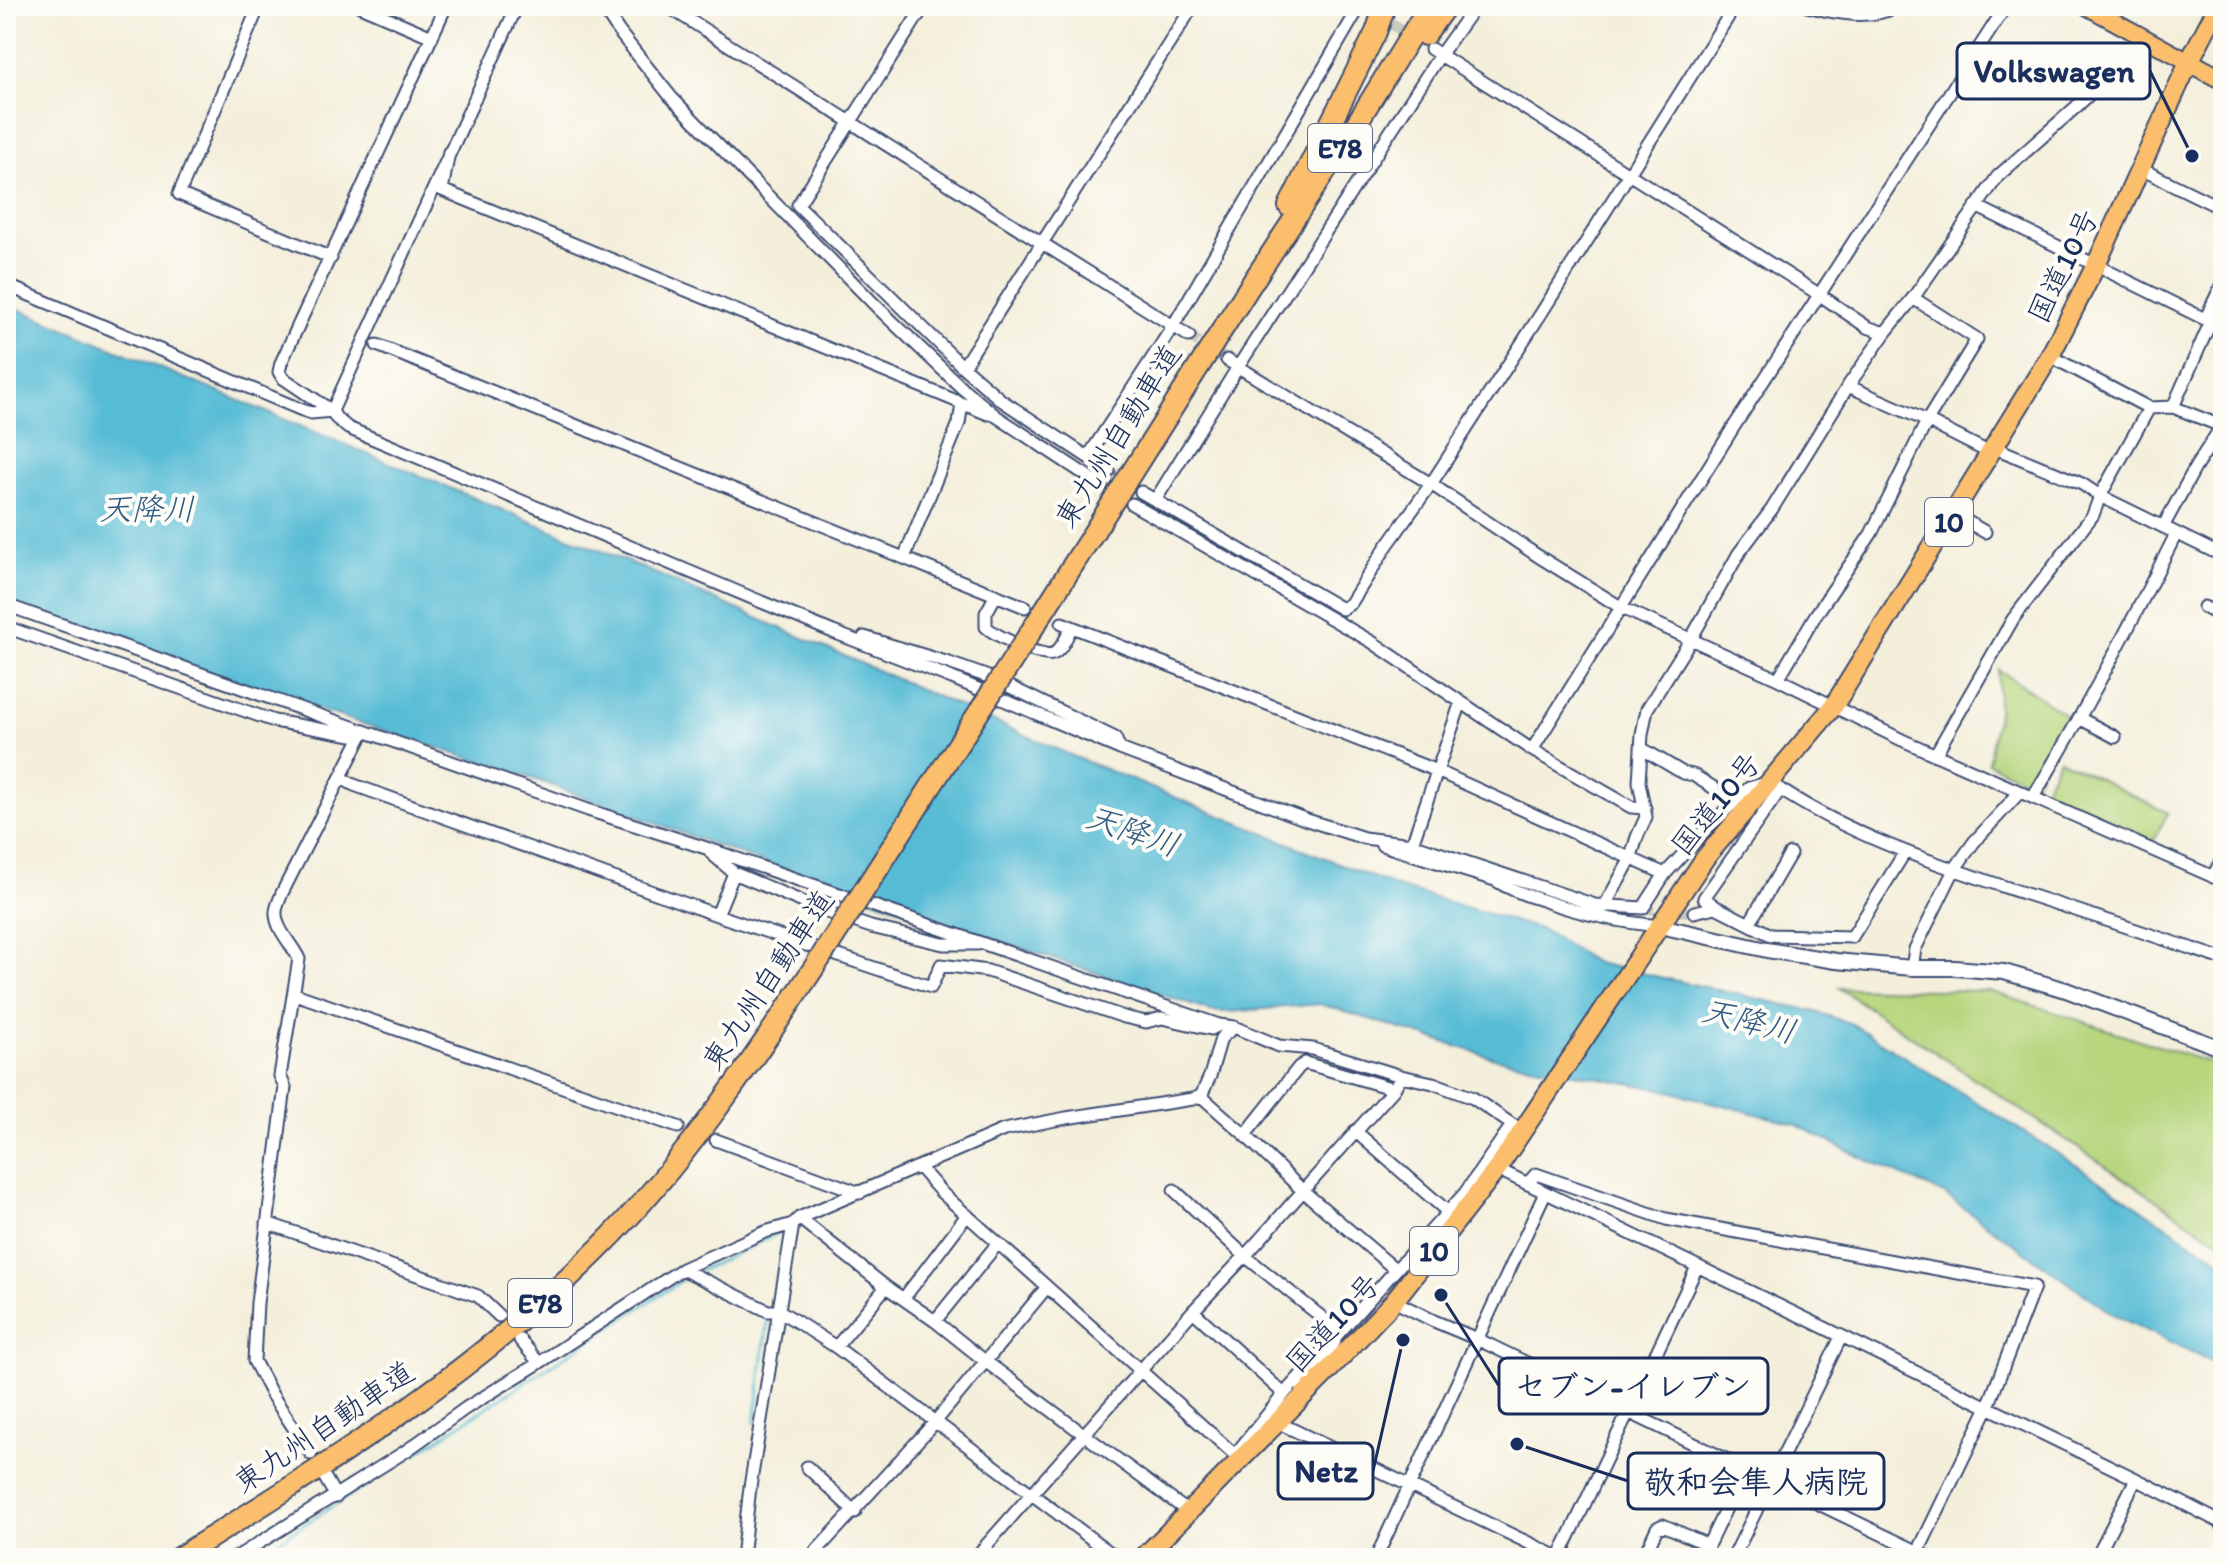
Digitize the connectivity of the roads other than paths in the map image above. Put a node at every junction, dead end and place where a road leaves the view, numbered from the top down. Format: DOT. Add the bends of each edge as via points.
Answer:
graph roads {
  1 [pos="259,6"];
  2 [pos="360,6"];
  3 [pos="446,6"];
  4 [pos="517,6"];
  5 [pos="602,6"];
  6 [pos="667,6"];
  7 [pos="924,6"];
  8 [pos="1193,6"];
  9 [pos="1362,6"];
  10 [pos="1415,6"];
  11 [pos="1429,6"];
  12 [pos="1446,6"];
  13 [pos="1475,6"];
  14 [pos="1735,6"];
  15 [pos="1807,6"];
  16 [pos="1899,6"];
  17 [pos="2006,6"];
  18 [pos="2218,6"];
  19 [pos="2096,9"];
  20 [pos="1380,10"];
  21 [pos="432,37"];
  22 [pos="2146,40"];
  23 [pos="1435,52"];
  24 [pos="2189,62"];
  25 [pos="2223,80"];
  26 [pos="850,122"];
  27 [pos="1355,126"];
  28 [pos="449,152"];
  29 [pos="2141,169"];
  30 [pos="1628,174"];
  31 [pos="1976,206"];
  32 [pos="2223,209"];
  33 [pos="1043,244"];
  34 [pos="331,258"];
  35 [pos="2096,265"];
  36 [pos="2223,282"];
  37 [pos="6,285"];
  38 [pos="1248,289"];
  39 [pos="1820,295"];
  40 [pos="1913,298"];
  41 [pos="2208,319"];
  42 [pos="1173,326"];
  43 [pos="2223,328"];
  44 [pos="1885,333"];
  45 [pos="1189,336"];
  46 [pos="377,345"];
  47 [pos="2050,356"];
  48 [pos="1233,363"];
  49 [pos="963,367"];
  50 [pos="1187,383"];
  51 [pos="1848,386"];
  52 [pos="962,404"];
  53 [pos="2173,407"];
  54 [pos="2149,408"];
  55 [pos="332,411"];
  56 [pos="996,416"];
  57 [pos="1927,421"];
  58 [pos="2222,425"];
  59 [pos="1992,450"];
  60 [pos="1088,457"];
  61 [pos="1109,471"];
  62 [pos="1431,484"];
  63 [pos="1101,485"];
  64 [pos="2100,496"];
  65 [pos="1156,499"];
  66 [pos="1954,514"];
  67 [pos="2163,527"];
  68 [pos="1985,532"];
  69 [pos="2176,534"];
  70 [pos="2223,556"];
  71 [pos="904,558"];
  72 [pos="996,595"];
  73 [pos="6,605"];
  74 [pos="1025,607"];
  75 [pos="2204,607"];
  76 [pos="1622,608"];
  77 [pos="2222,613"];
  78 [pos="6,627"];
  79 [pos="1691,639"];
  80 [pos="1778,679"];
  81 [pos="1461,702"];
  82 [pos="1833,707"];
  83 [pos="2081,719"];
  84 [pos="364,731"];
  85 [pos="2115,737"];
  86 [pos="1641,748"];
  87 [pos="1532,750"];
  88 [pos="1935,755"];
  89 [pos="1437,771"];
  90 [pos="341,778"];
  91 [pos="1774,786"];
  92 [pos="1714,788"];
  93 [pos="2019,793"];
  94 [pos="2033,797"];
  95 [pos="1645,808"];
  96 [pos="1364,838"];
  97 [pos="1412,844"];
  98 [pos="706,848"];
  99 [pos="1905,852"];
  100 [pos="1790,854"];
  101 [pos="2223,857"];
  102 [pos="1630,860"];
  103 [pos="1954,870"];
  104 [pos="734,873"];
  105 [pos="1665,874"];
  106 [pos="2218,879"];
  107 [pos="1568,896"];
  108 [pos="1604,907"];
  109 [pos="1716,907"];
  110 [pos="1694,912"];
  111 [pos="717,915"];
  112 [pos="1591,916"];
  113 [pos="1749,924"];
  114 [pos="1660,926"];
  115 [pos="1769,942"];
  116 [pos="986,944"];
  117 [pos="2223,959"];
  118 [pos="1912,968"];
  119 [pos="295,994"];
  120 [pos="1219,1025"];
  121 [pos="1234,1027"];
  122 [pos="2223,1049"];
  123 [pos="1401,1076"];
  124 [pos="1394,1089"];
  125 [pos="1201,1096"];
  126 [pos="1522,1126"];
  127 [pos="678,1127"];
  128 [pos="1355,1131"];
  129 [pos="1245,1135"];
  130 [pos="716,1140"];
  131 [pos="919,1167"];
  132 [pos="1497,1169"];
  133 [pos="1527,1184"];
  134 [pos="1174,1190"];
  135 [pos="1303,1191"];
  136 [pos="860,1193"];
  137 [pos="1545,1193"];
  138 [pos="1448,1212"];
  139 [pos="967,1215"];
  140 [pos="796,1221"];
  141 [pos="267,1223"];
  142 [pos="998,1243"];
  143 [pos="1245,1256"];
  144 [pos="1697,1267"];
  145 [pos="682,1269"];
  146 [pos="1396,1270"];
  147 [pos="886,1287"];
  148 [pos="1047,1287"];
  149 [pos="904,1298"];
  150 [pos="1394,1301"];
  151 [pos="780,1311"];
  152 [pos="1193,1311"];
  153 [pos="499,1316"];
  154 [pos="935,1321"];
  155 [pos="1339,1331"];
  156 [pos="1841,1337"];
  157 [pos="1477,1339"];
  158 [pos="520,1340"];
  159 [pos="836,1347"];
  160 [pos="985,1361"];
  161 [pos="539,1363"];
  162 [pos="1140,1371"];
  163 [pos="1322,1371"];
  164 [pos="1284,1394"];
  165 [pos="1987,1409"];
  166 [pos="1628,1412"];
  167 [pos="936,1421"];
  168 [pos="1277,1422"];
  169 [pos="1085,1434"];
  170 [pos="311,1454"];
  171 [pos="1235,1455"];
  172 [pos="807,1467"];
  173 [pos="1745,1469"];
  174 [pos="324,1476"];
  175 [pos="2136,1479"];
  176 [pos="1770,1482"];
  177 [pos="1409,1486"];
  178 [pos="1031,1493"];
  179 [pos="336,1497"];
  180 [pos="1183,1508"];
  181 [pos="855,1512"];
  182 [pos="2223,1526"];
  183 [pos="1708,1545"];
  184 [pos="1148,1552"];
  185 [pos="1916,1555"];
  186 [pos="816,1556"];
  187 [pos="178,1558"];
  188 [pos="235,1558"];
  189 [pos="742,1558"];
  190 [pos="975,1558"];
  191 [pos="1117,1558"];
  192 [pos="1135,1558"];
  193 [pos="1179,1558"];
  194 [pos="1376,1558"];
  195 [pos="1559,1558"];
  196 [pos="1643,1558"];
  197 [pos="1702,1558"];
  198 [pos="1733,1558"];
  199 [pos="1931,1558"];
  200 [pos="2096,1558"];
  1 -- 34 [label="street" via="179,194"];
  2 -- 21 [label="street"];
  3 -- 21 [label="street"];
  4 -- 28 [label="street"];
  5 -- 56 [label="street" via="671,97 876,306"];
  6 -- 26 [label="street"];
  7 -- 26 [label="street"];
  8 -- 33 [label="street"];
  9 -- 20 [label="street"];
  9 -- 42 [label="street"];
  10 -- 38 [label="highway, 東九州自動車道 / E78"];
  11 -- 27 [label="highway, 東九州自動車道 / E78"];
  12 -- 27 [label="highway"];
  13 -- 23 [label="street"];
  14 -- 30 [label="street"];
  15 -- 16 [label="street" via="1863,15"];
  17 -- 39 [label="street"];
  18 -- 24 [label="highway, 国道10号 / 10"];
  19 -- 22 [label="main road"];
  20 -- 50 [label="highway" via="1376,32 1287,210"];
  21 -- 34 [label="street"];
  22 -- 24 [label="main road"];
  22 -- 31 [label="street" via="1998,176"];
  23 -- 30 [label="street"];
  23 -- 48 [label="street"];
  24 -- 25 [label="highway"];
  24 -- 29 [label="highway, 国道10号 / 10"];
  26 -- 33 [label="street"];
  26 -- 49 [label="street" via="798,205"];
  27 -- 38 [label="highway, 東九州自動車道 / E78"];
  28 -- 52 [label="street" via="442,190"];
  28 -- 55 [label="street"];
  29 -- 32 [label="street"];
  29 -- 35 [label="highway, 国道10号 / 10"];
  30 -- 39 [label="street"];
  30 -- 62 [label="street"];
  31 -- 35 [label="street"];
  31 -- 40 [label="street"];
  33 -- 42 [label="street"];
  33 -- 49 [label="street"];
  34 -- 55 [label="street" via="279,372"];
  35 -- 41 [label="street"];
  35 -- 47 [label="highway, 国道10号 / 10"];
  36 -- 41 [label="street"];
  37 -- 55 [label="street" via="302,410"];
  38 -- 50 [label="highway, 東九州自動車道 / E78"];
  39 -- 44 [label="street"];
  39 -- 76 [label="street"];
  40 -- 44 [label="street"];
  40 -- 57 [label="street" via="1977,339"];
  41 -- 43 [label="street"];
  41 -- 53 [label="street"];
  42 -- 45 [label="street"];
  42 -- 60 [label="street"];
  44 -- 51 [label="street"];
  46 -- 71 [label="street"];
  47 -- 54 [label="street"];
  47 -- 59 [label="highway, 国道10号 / 10"];
  48 -- 62 [label="street"];
  48 -- 65 [label="street"];
  49 -- 60 [label="street" via="1001,400"];
  50 -- 187 [label="highway, 東九州自動車道 / E78, bridge" via="819,960 728,1095 662,1179 530,1313 427,1396"];
  51 -- 57 [label="street"];
  51 -- 79 [label="street" via="1739,553"];
  52 -- 56 [label="street"];
  52 -- 71 [label="street"];
  53 -- 54 [label="street"];
  53 -- 58 [label="street"];
  54 -- 64 [label="street"];
  55 -- 96 [label="street" via="362,435 833,632 1120,749"];
  56 -- 63 [label="street"];
  57 -- 59 [label="street"];
  57 -- 80 [label="street" via="1871,534"];
  58 -- 67 [label="street"];
  59 -- 64 [label="street"];
  59 -- 66 [label="highway, 国道10号 / 10"];
  60 -- 61 [label="street"];
  62 -- 65 [label="street" via="1342,609"];
  62 -- 76 [label="street"];
  64 -- 67 [label="street"];
  64 -- 88 [label="street" via="2093,515 2013,619"];
  65 -- 81 [label="street" via="1143,492 1134,505 1372,642"];
  66 -- 68 [label="street"];
  66 -- 82 [label="highway, 国道10号 / 10"];
  67 -- 69 [label="street"];
  69 -- 70 [label="street"];
  69 -- 83 [label="street"];
  71 -- 72 [label="street"];
  72 -- 74 [label="street"];
  72 -- 89 [label="street" via="986,613 986,627 1017,644 1053,654 1067,625"];
  73 -- 84 [label="street"];
  75 -- 77 [label="street"];
  76 -- 79 [label="street"];
  76 -- 87 [label="street"];
  78 -- 84 [label="street" via="274,721 352,735"];
  79 -- 80 [label="street"];
  79 -- 86 [label="street" via="1647,709"];
  80 -- 82 [label="street"];
  81 -- 87 [label="street"];
  81 -- 89 [label="street"];
  82 -- 88 [label="street"];
  82 -- 91 [label="highway, 国道10号 / 10"];
  83 -- 85 [label="street"];
  83 -- 94 [label="street"];
  84 -- 90 [label="street"];
  84 -- 98 [label="street"];
  86 -- 92 [label="street"];
  86 -- 95 [label="street" via="1639,782"];
  87 -- 95 [label="street" via="1631,807"];
  88 -- 93 [label="street"];
  89 -- 97 [label="street"];
  89 -- 102 [label="street"];
  90 -- 111 [label="street"];
  90 -- 119 [label="street" via="276,913 299,959"];
  91 -- 99 [label="street" via="1841,826"];
  91 -- 105 [label="street" via="1749,788"];
  91 -- 109 [label="street" via="1704,898"];
  91 -- 114 [label="highway, 国道10号 / 10" via="1705,858"];
  93 -- 94 [label="street"];
  93 -- 103 [label="street"];
  94 -- 106 [label="street"];
  95 -- 102 [label="street"];
  96 -- 97 [label="street"];
  96 -- 112 [label="street"];
  97 -- 107 [label="street"];
  98 -- 104 [label="street"];
  98 -- 116 [label="street"];
  99 -- 103 [label="street"];
  99 -- 115 [label="street" via="1852,937"];
  100 -- 113 [label="street"];
  101 -- 106 [label="street"];
  102 -- 105 [label="street"];
  102 -- 108 [label="street"];
  103 -- 117 [label="street"];
  103 -- 118 [label="street" via="1915,949"];
  104 -- 111 [label="street"];
  104 -- 116 [label="street" via="871,927 943,944"];
  105 -- 108 [label="street" via="1643,908"];
  107 -- 108 [label="street"];
  107 -- 112 [label="street"];
  109 -- 110 [label="street"];
  109 -- 113 [label="street"];
  111 -- 120 [label="street" via="931,987 941,965 988,971 1124,1017 1146,1022 1162,1018 1211,1029"];
  112 -- 114 [label="street"];
  113 -- 115 [label="street"];
  114 -- 115 [label="street"];
  114 -- 126 [label="highway, 国道10号 / 10"];
  115 -- 118 [label="street" via="1858,964"];
  116 -- 120 [label="street"];
  118 -- 122 [label="street" via="1979,969 2029,978"];
  119 -- 127 [label="street"];
  119 -- 141 [label="street" via="280,1076 285,1087"];
  120 -- 121 [label="street"];
  121 -- 123 [label="street" via="1279,1046 1313,1049"];
  121 -- 125 [label="street" via="1221,1038"];
  123 -- 124 [label="street"];
  123 -- 126 [label="street" via="1473,1098"];
  124 -- 128 [label="street"];
  124 -- 129 [label="street" via="1305,1063"];
  125 -- 129 [label="street"];
  125 -- 131 [label="street" via="1004,1130"];
  126 -- 132 [label="highway, 国道10号 / 10"];
  126 -- 138 [label="street"];
  128 -- 135 [label="street"];
  128 -- 138 [label="street"];
  129 -- 135 [label="street"];
  130 -- 136 [label="street"];
  131 -- 136 [label="street"];
  131 -- 139 [label="street"];
  132 -- 133 [label="street"];
  132 -- 150 [label="highway, 国道10号 / 10"];
  133 -- 137 [label="street"];
  133 -- 165 [label="street" via="1536,1174 1666,1219 2034,1287"];
  134 -- 143 [label="street"];
  135 -- 143 [label="street"];
  135 -- 146 [label="street"];
  136 -- 140 [label="street"];
  137 -- 144 [label="street"];
  137 -- 157 [label="street"];
  138 -- 146 [label="street"];
  139 -- 142 [label="street"];
  139 -- 149 [label="street"];
  140 -- 145 [label="street"];
  140 -- 147 [label="street"];
  140 -- 151 [label="street"];
  141 -- 153 [label="street" via="478,1296"];
  141 -- 170 [label="street" via="254,1361"];
  142 -- 148 [label="street"];
  142 -- 154 [label="street"];
  143 -- 152 [label="street"];
  143 -- 155 [label="street"];
  144 -- 156 [label="street"];
  144 -- 166 [label="street"];
  145 -- 151 [label="street" via="768,1311"];
  145 -- 161 [label="street"];
  146 -- 155 [label="street"];
  147 -- 149 [label="street"];
  147 -- 159 [label="street"];
  148 -- 160 [label="street"];
  148 -- 162 [label="street"];
  149 -- 154 [label="street"];
  150 -- 157 [label="street"];
  150 -- 163 [label="highway, 国道10号 / 10"];
  151 -- 159 [label="street"];
  151 -- 189 [label="street"];
  152 -- 162 [label="street"];
  152 -- 164 [label="street"];
  154 -- 160 [label="street"];
  155 -- 163 [label="street"];
  155 -- 164 [label="street"];
  156 -- 165 [label="street"];
  156 -- 176 [label="street"];
  157 -- 166 [label="street"];
  157 -- 177 [label="street"];
  158 -- 161 [label="street"];
  159 -- 167 [label="street"];
  160 -- 167 [label="street"];
  160 -- 169 [label="street"];
  161 -- 179 [label="street"];
  162 -- 169 [label="street"];
  162 -- 171 [label="street"];
  163 -- 164 [label="street"];
  163 -- 168 [label="highway, 国道10号 / 10"];
  164 -- 171 [label="street"];
  165 -- 175 [label="street"];
  165 -- 185 [label="street"];
  166 -- 173 [label="street"];
  166 -- 195 [label="street"];
  167 -- 178 [label="street"];
  167 -- 181 [label="street"];
  168 -- 177 [label="street"];
  168 -- 184 [label="highway, 国道10号 / 10"];
  169 -- 178 [label="street"];
  169 -- 180 [label="street"];
  171 -- 180 [label="street"];
  172 -- 181 [label="street"];
  173 -- 176 [label="street"];
  173 -- 183 [label="street"];
  174 -- 179 [label="street"];
  175 -- 182 [label="street"];
  175 -- 200 [label="street"];
  176 -- 185 [label="street"];
  176 -- 198 [label="street"];
  177 -- 194 [label="street"];
  177 -- 195 [label="street"];
  178 -- 190 [label="street"];
  178 -- 191 [label="street"];
  179 -- 188 [label="street"];
  180 -- 192 [label="street"];
  181 -- 186 [label="street"];
  183 -- 196 [label="street" via="1663,1525"];
  183 -- 197 [label="street"];
  184 -- 193 [label="street"];
  185 -- 199 [label="street"];
}
